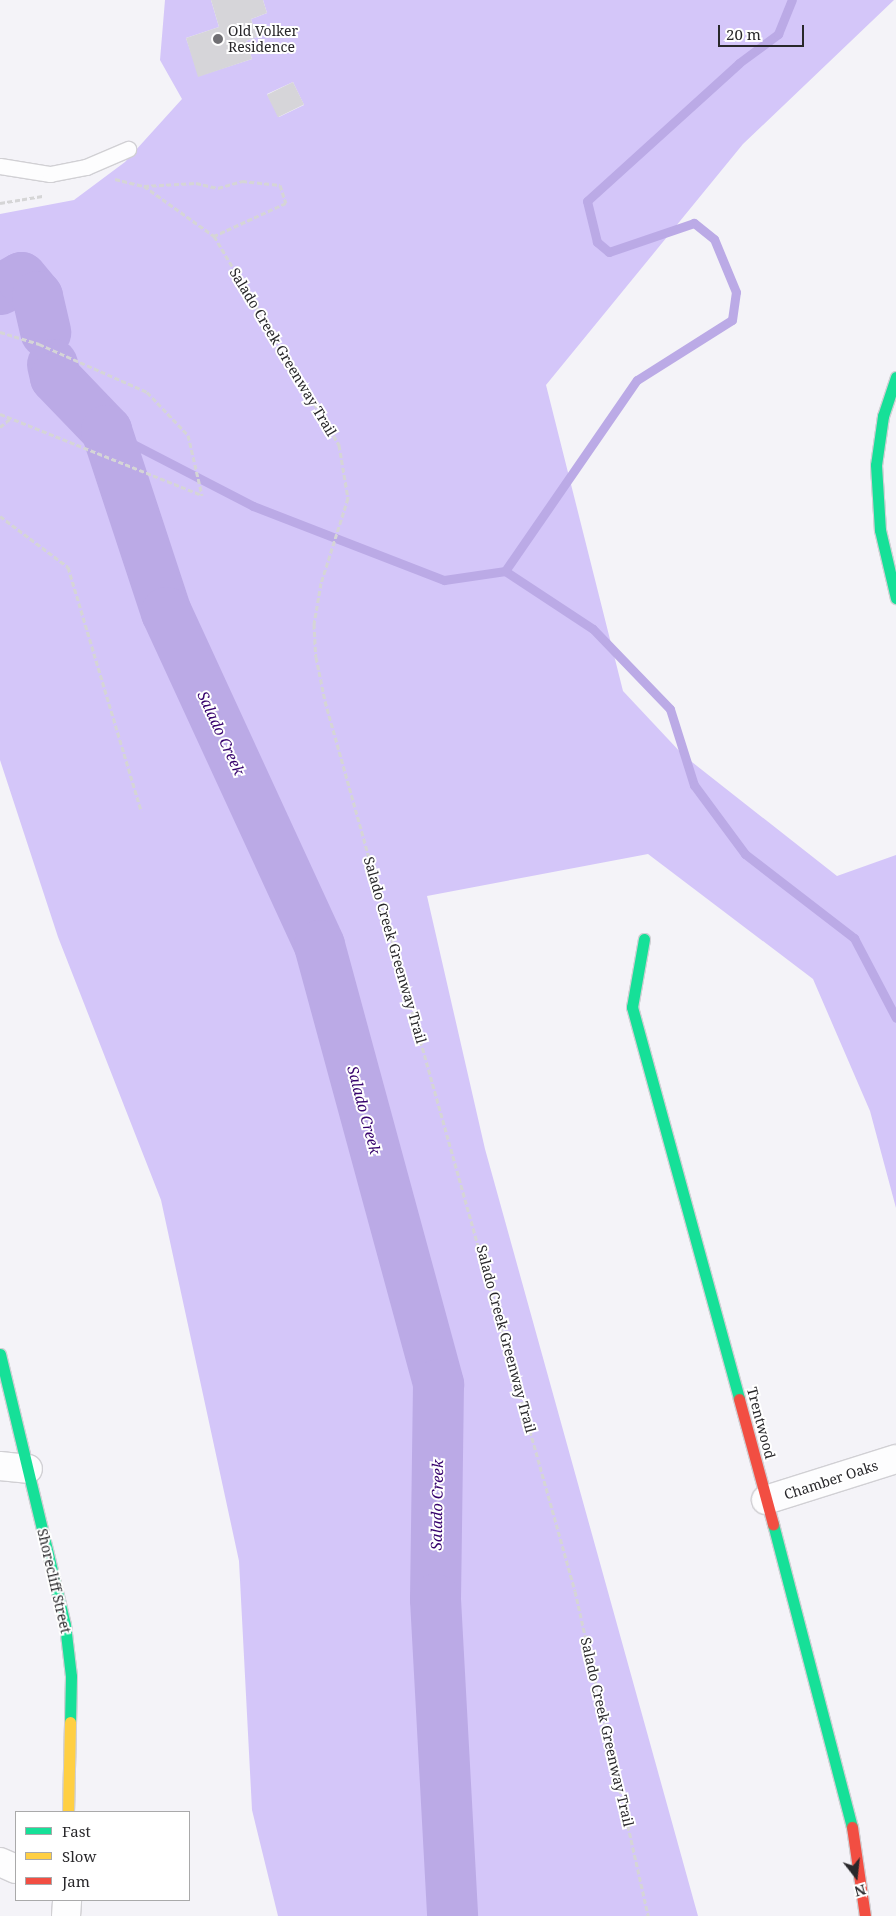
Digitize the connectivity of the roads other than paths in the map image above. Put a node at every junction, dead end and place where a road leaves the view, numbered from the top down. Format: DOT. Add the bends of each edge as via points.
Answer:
graph roads {
  1 [pos="128,149"];
  2 [pos="0,166"];
  3 [pos="896,377"];
  4 [pos="896,598"];
  5 [pos="644,939"];
  6 [pos="0,1354"];
  7 [pos="896,1459"];
  8 [pos="0,1466"];
  9 [pos="28,1470"];
  10 [pos="766,1500"];
  11 [pos="68,1811"];
  12 [pos="0,1862"];
  13 [pos="15,1869"];
  14 [pos="67,1901"];
  15 [pos="66,1916"];
  16 [pos="865,1916"];
  1 -- 2 [label="lane" via="86,167 50,174"];
  3 -- 4 [label="street" via="883,416 876,465 880,530"];
  5 -- 10 [label="street, Trentwood" via="632,1008"];
  6 -- 9 [label="street, Shorecliff Street"];
  7 -- 10 [label="street, Chamber Oaks"];
  8 -- 9 [label="street"];
  9 -- 11 [label="street, Shorecliff Street" via="66,1634 71,1676"];
  10 -- 16 [label="street, Trentwood" via="849,1803"];
  12 -- 13 [label="street"];
  14 -- 15 [label="street"];
}
